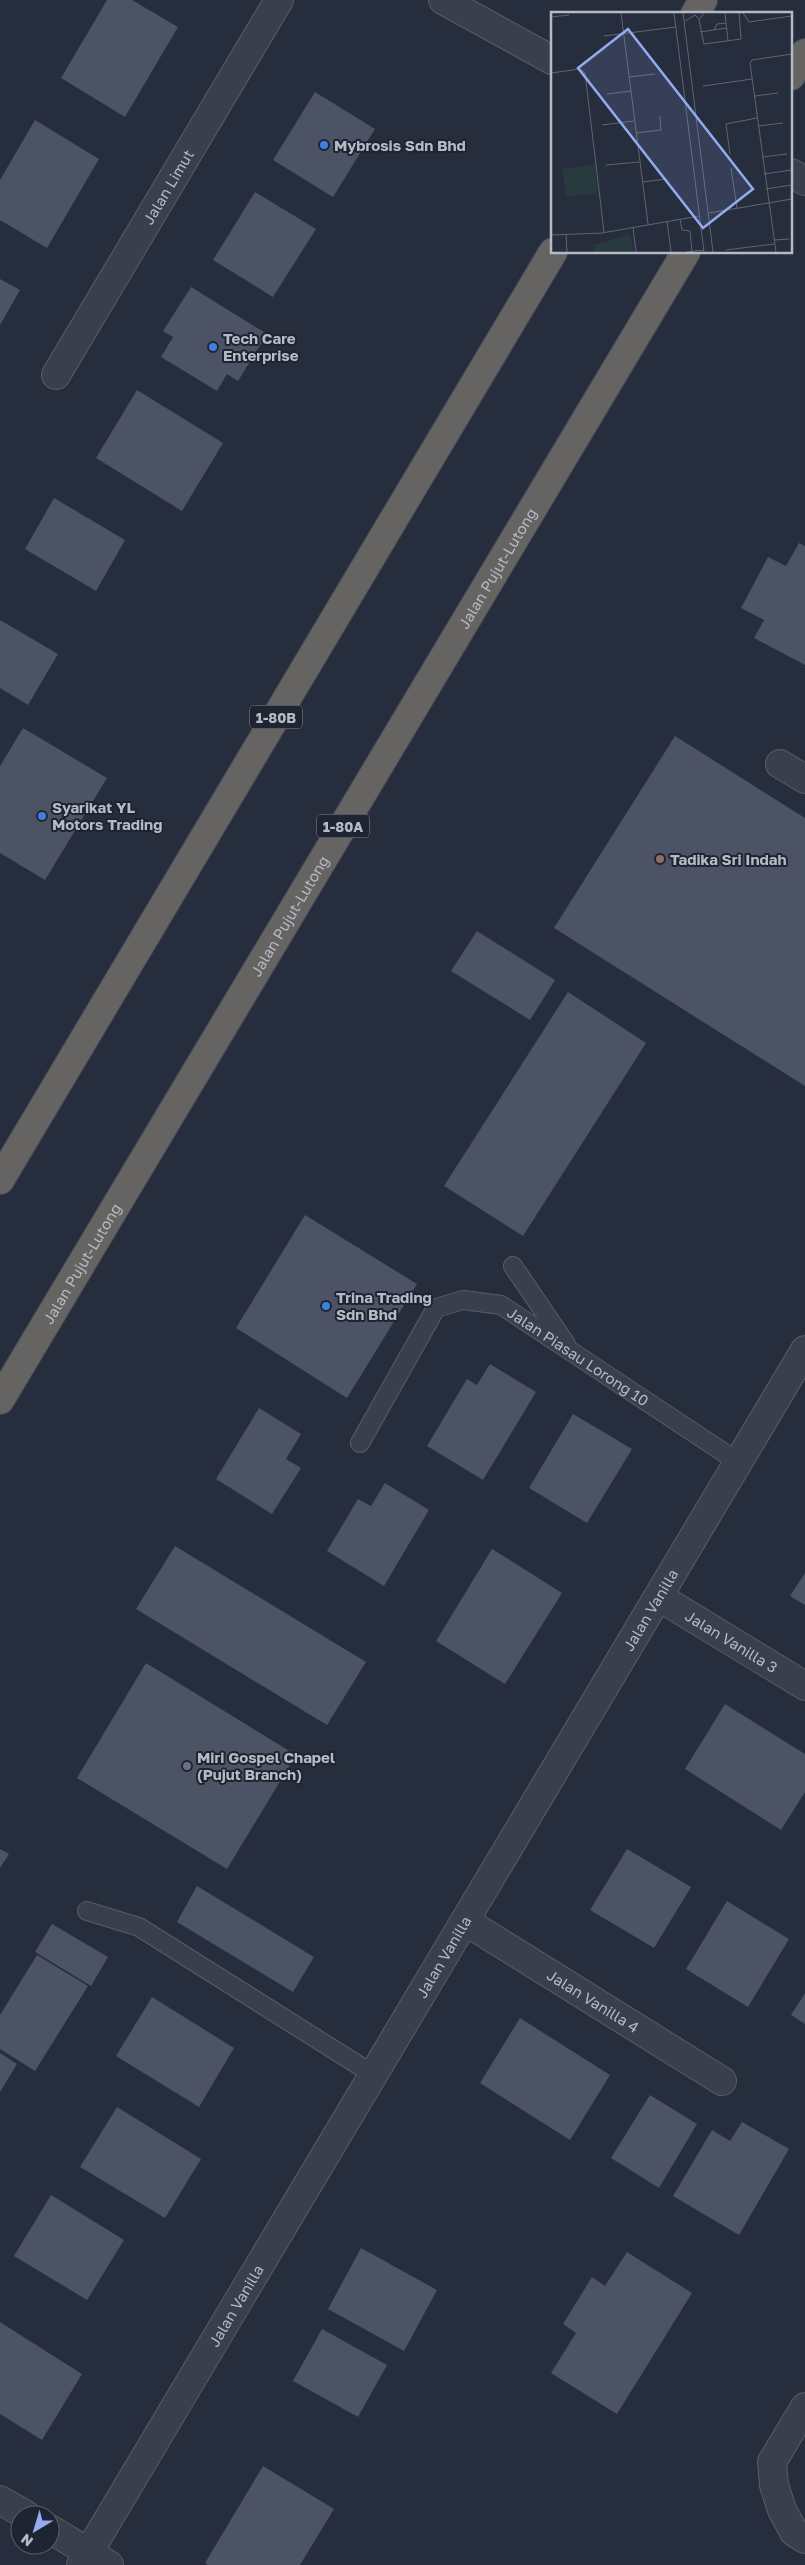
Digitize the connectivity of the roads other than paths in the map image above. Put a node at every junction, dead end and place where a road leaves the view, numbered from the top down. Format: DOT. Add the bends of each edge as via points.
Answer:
graph roads {
  1 [pos="279,0"];
  2 [pos="443,0"];
  3 [pos="703,0"];
  4 [pos="696,12"];
  5 [pos="805,53"];
  6 [pos="551,59"];
  7 [pos="792,74"];
  8 [pos="792,174"];
  9 [pos="805,181"];
  10 [pos="552,254"];
  11 [pos="685,254"];
  12 [pos="56,375"];
  13 [pos="780,764"];
  14 [pos="805,779"];
  15 [pos="0,1180"];
  16 [pos="513,1266"];
  17 [pos="805,1350"];
  18 [pos="572,1353"];
  19 [pos="0,1400"];
  20 [pos="360,1443"];
  21 [pos="738,1462"];
  22 [pos="659,1597"];
  23 [pos="805,1686"];
  24 [pos="87,1911"];
  25 [pos="465,1921"];
  26 [pos="374,2075"];
  27 [pos="722,2081"];
  28 [pos="805,2407"];
  29 [pos="60,2537"];
  30 [pos="805,2539"];
  31 [pos="93,2561"];
  1 -- 12 [label="street, Jalan Limut"];
  2 -- 6 [label="street"];
  3 -- 4 [label="highway"];
  5 -- 7 [label="highway"];
  8 -- 9 [label="street"];
  10 -- 15 [label="highway, 1-80B"];
  11 -- 19 [label="highway, Jalan Pujut-Lutong / 1-80A"];
  13 -- 14 [label="street"];
  16 -- 18 [label="lane"];
  17 -- 21 [label="street, Jalan Vanilla"];
  18 -- 20 [label="lane, Jalan Piasau Lorong 10" via="500,1305 463,1300 436,1308"];
  18 -- 21 [label="lane, Jalan Piasau Lorong 10"];
  21 -- 22 [label="street, Jalan Vanilla"];
  22 -- 23 [label="street, Jalan Vanilla 3"];
  22 -- 25 [label="street, Jalan Vanilla"];
  24 -- 26 [label="lane" via="139,1926"];
  25 -- 26 [label="street, Jalan Vanilla"];
  25 -- 27 [label="street, Jalan Vanilla 4"];
  26 -- 31 [label="street, Jalan Vanilla"];
  28 -- 30 [label="street" via="772,2462 774,2486 782,2510 794,2532"];
  29 -- 31 [label="street"];
}
